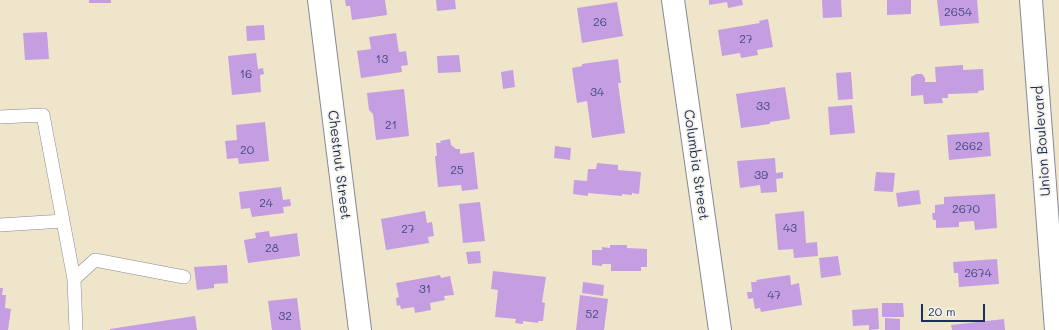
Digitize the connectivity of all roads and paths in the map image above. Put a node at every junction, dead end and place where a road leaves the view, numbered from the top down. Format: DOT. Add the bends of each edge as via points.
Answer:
graph roads {
  1 [pos="319,0"];
  2 [pos="673,0"];
  3 [pos="1031,0"];
  4 [pos="0,117"];
  5 [pos="63,221"];
  6 [pos="0,225"];
  7 [pos="184,277"];
  8 [pos="74,279"];
  9 [pos="76,330"];
  10 [pos="360,330"];
  11 [pos="720,330"];
  12 [pos="1056,330"];
  1 -- 10 [label="street, Chestnut Street"];
  2 -- 11 [label="street, Columbia Street"];
  3 -- 12 [label="street, Union Boulevard"];
  4 -- 5 [label="lane" via="43,115"];
  5 -- 6 [label="lane"];
  5 -- 8 [label="lane"];
  7 -- 8 [label="lane" via="95,260"];
  8 -- 9 [label="lane"];
}
